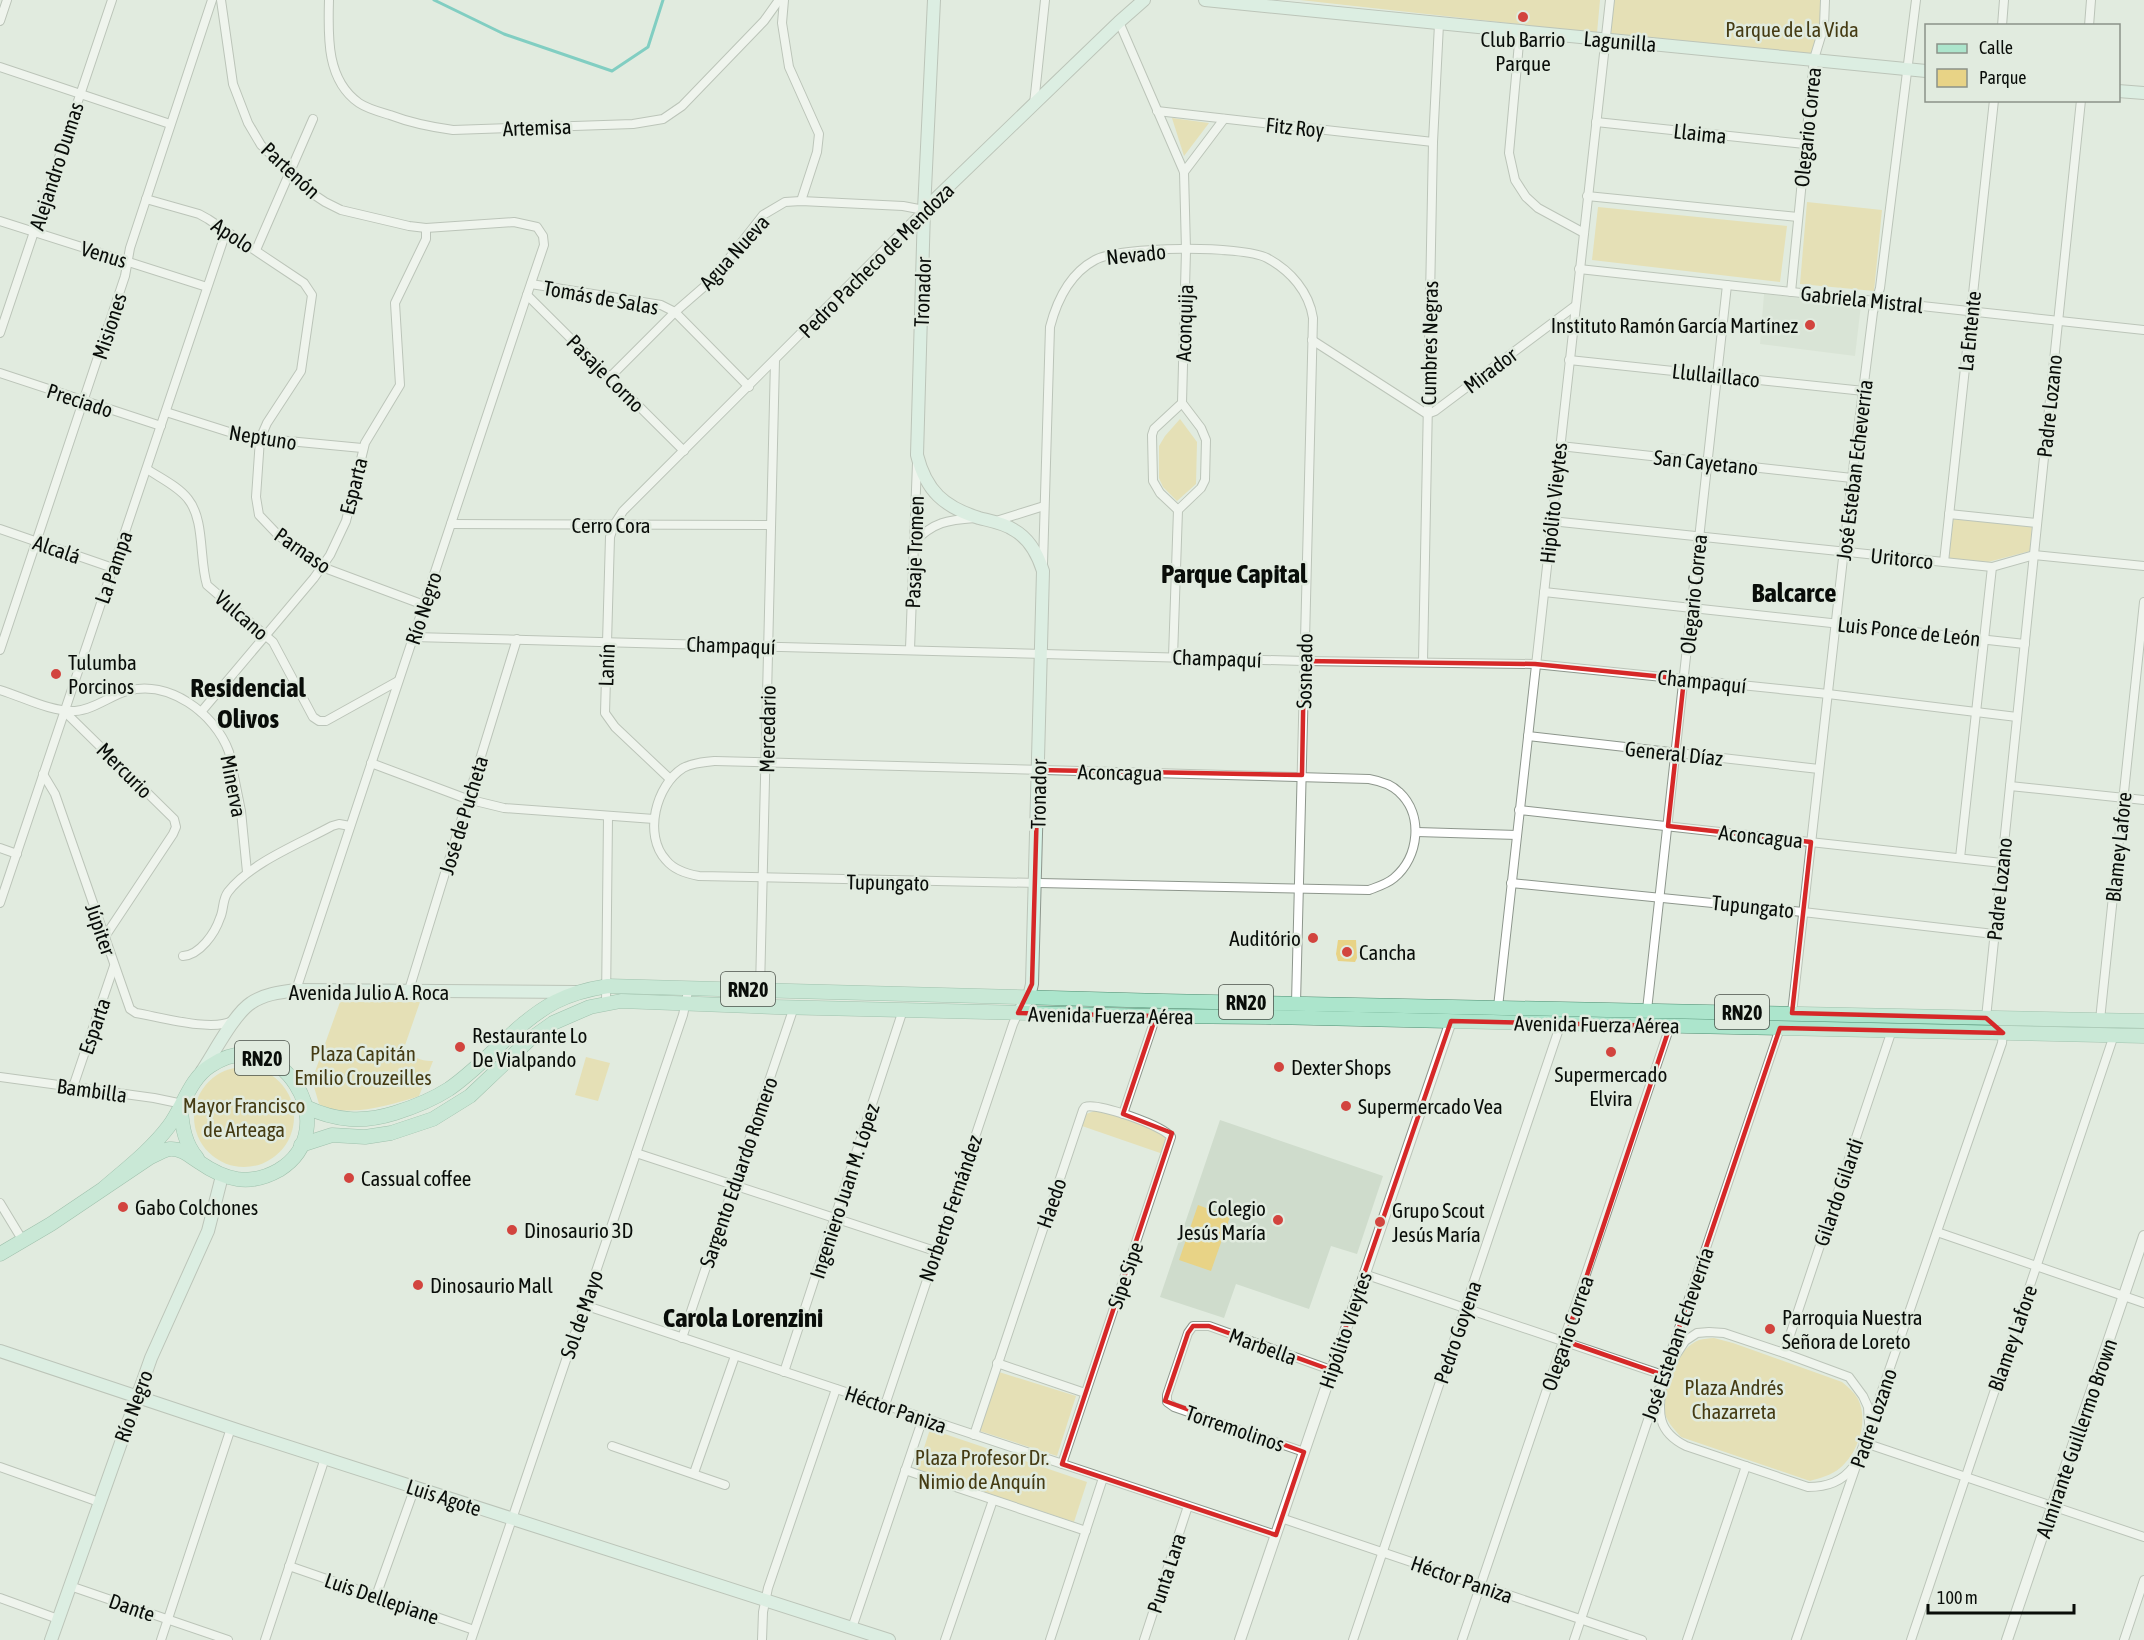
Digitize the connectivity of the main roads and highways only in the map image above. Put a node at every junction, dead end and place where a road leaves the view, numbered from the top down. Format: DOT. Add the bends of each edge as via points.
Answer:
graph roads {
  1 [pos="934,0"];
  2 [pos="1144,0"];
  3 [pos="1205,0"];
  4 [pos="1925,71"];
  5 [pos="2120,91"];
  6 [pos="2144,93"];
  7 [pos="924,210"];
  8 [pos="577,992"];
  9 [pos="1029,997"];
  10 [pos="1018,1013"];
  11 [pos="2144,1021"];
  12 [pos="2144,1036"];
  13 [pos="199,1074"];
  14 [pos="182,1107"];
  15 [pos="306,1107"];
  16 [pos="301,1144"];
  17 [pos="203,1164"];
  18 [pos="222,1176"];
  19 [pos="103,1189"];
  20 [pos="0,1254"];
  21 [pos="0,1350"];
  22 [pos="136,1396"];
  23 [pos="885,1639"];
  24 [pos="51,1640"];
  1 -- 7 [label="main road, Tronador"];
  2 -- 7 [label="main road, Pedro Pacheco de Mendoza"];
  3 -- 4 [label="main road, Lagunilla"];
  5 -- 6 [label="main road"];
  7 -- 9 [label="main road, Tronador" via="917,455 936,495 954,508 1022,535 1039,557 1043,571 1036,884"];
  8 -- 9 [label="main road, Avenida Fuerza Aérea / RN20" via="608,986"];
  8 -- 13 [label="main road, Avenida Julio A. Roca" via="296,990 271,994 251,1003 237,1018"];
  8 -- 15 [label="main road, Avenida Fuerza Aérea / RN20" via="525,1022 449,1089 410,1109 360,1120 330,1117"];
  9 -- 10 [label="main road, Tronador"];
  9 -- 11 [label="main road, Avenida Fuerza Aérea / RN20"];
  10 -- 12 [label="main road, Avenida Fuerza Aérea / RN20"];
  10 -- 16 [label="main road, Avenida Fuerza Aérea / RN20" via="641,1000 606,1003 562,1017 541,1030 470,1096 433,1119 391,1133 365,1137 332,1135"];
  13 -- 14 [label="main road, Avenida Julio A. Roca"];
  13 -- 15 [label="main road, RN20" via="236,1056 263,1058 295,1082"];
  14 -- 17 [label="main road, Avenida Julio A. Roca" via="185,1137"];
  14 -- 19 [label="main road, Avenida Julio A. Roca" via="159,1138"];
  15 -- 16 [label="main road, Avenida Julio A. Roca"];
  16 -- 18 [label="main road, Avenida Julio A. Roca" via="292,1158 268,1176 245,1180"];
  17 -- 18 [label="main road, Avenida Julio A. Roca"];
  17 -- 19 [label="main road, Avenida Julio A. Roca" via="186,1152 165,1150"];
  18 -- 22 [label="main road, Río Negro" via="208,1231"];
  19 -- 20 [label="main road, Avenida Julio A. Roca"];
  21 -- 22 [label="main road, Luis Agote"];
  22 -- 23 [label="main road, Luis Agote"];
  22 -- 24 [label="main road, Río Negro"];
}
